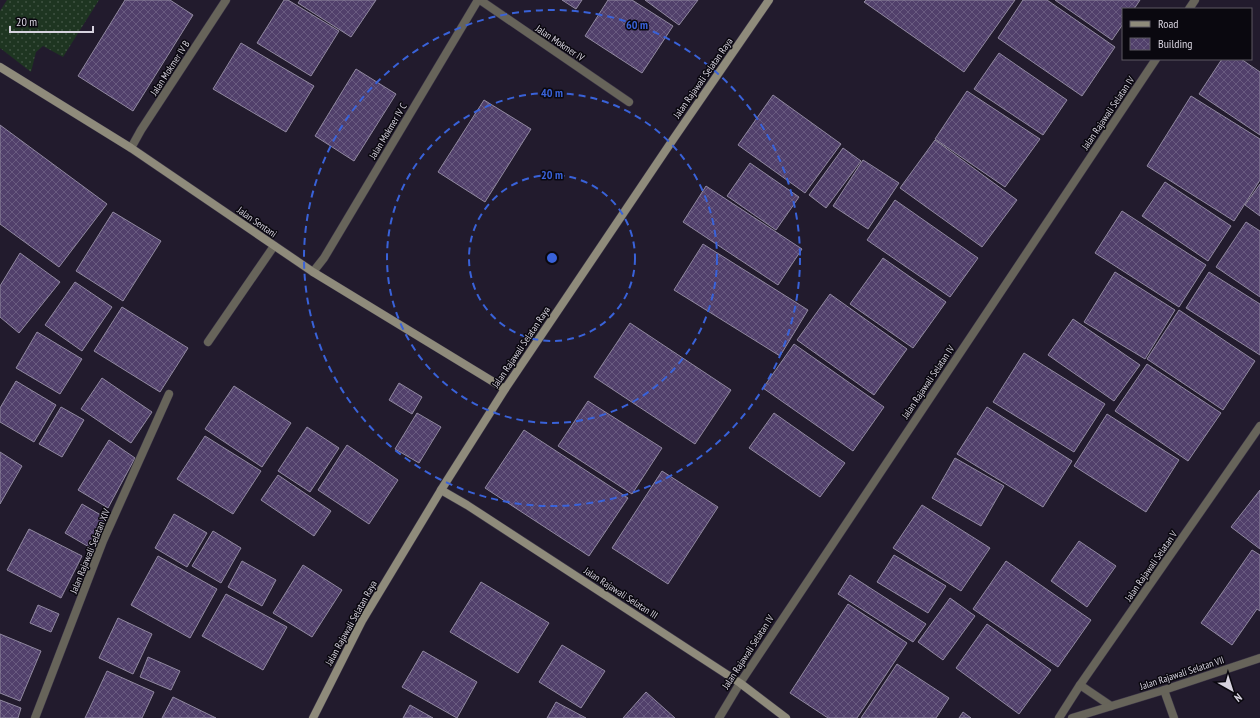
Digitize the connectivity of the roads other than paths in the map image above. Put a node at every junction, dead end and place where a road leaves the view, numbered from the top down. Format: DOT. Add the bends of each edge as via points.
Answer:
graph roads {
  1 [pos="226,0"];
  2 [pos="479,0"];
  3 [pos="769,0"];
  4 [pos="1155,60"];
  5 [pos="0,67"];
  6 [pos="629,102"];
  7 [pos="131,148"];
  8 [pos="274,246"];
  9 [pos="314,272"];
  10 [pos="208,342"];
  11 [pos="505,389"];
  12 [pos="168,394"];
  13 [pos="1260,426"];
  14 [pos="441,490"];
  15 [pos="1260,658"];
  16 [pos="740,683"];
  17 [pos="1080,685"];
  18 [pos="1164,690"];
  19 [pos="1111,706"];
  20 [pos="35,718"];
  21 [pos="313,718"];
  22 [pos="718,718"];
  23 [pos="786,718"];
  24 [pos="1059,718"];
  25 [pos="1072,718"];
  26 [pos="1174,718"];
  1 -- 7 [label="street, Jalan Mokmer IV B"];
  2 -- 6 [label="street, Jalan Mokmer IV"];
  2 -- 9 [label="street, Jalan Mokmer IV C"];
  3 -- 11 [label="street, Jalan Rajawali Selatan Raya"];
  4 -- 16 [label="street, Jalan Rajawali Selatan IV"];
  5 -- 7 [label="street, Jalan Sentani"];
  7 -- 8 [label="street, Jalan Sentani"];
  8 -- 9 [label="street, Jalan Sentani"];
  8 -- 10 [label="street"];
  9 -- 11 [label="street, Jalan Sentani"];
  11 -- 14 [label="street, Jalan Rajawali Selatan Raya"];
  12 -- 20 [label="street, Jalan Rajawali Selatan XIV" via="103,541"];
  13 -- 17 [label="street, Jalan Rajawali Selatan V"];
  14 -- 16 [label="street, Jalan Rajawali Selatan III"];
  14 -- 21 [label="street, Jalan Rajawali Selatan Raya" via="362,621"];
  15 -- 18 [label="street, Jalan Rajawali Selatan VII"];
  16 -- 22 [label="street, Jalan Rajawali Selatan IV"];
  16 -- 23 [label="street, Jalan Rajawali Selatan III"];
  17 -- 19 [label="street"];
  17 -- 24 [label="street, Jalan Rajawali Selatan V"];
  18 -- 19 [label="street, Jalan Rajawali Selatan VII"];
  18 -- 26 [label="street"];
  19 -- 25 [label="street, Jalan Rajawali Selatan VII"];
}
